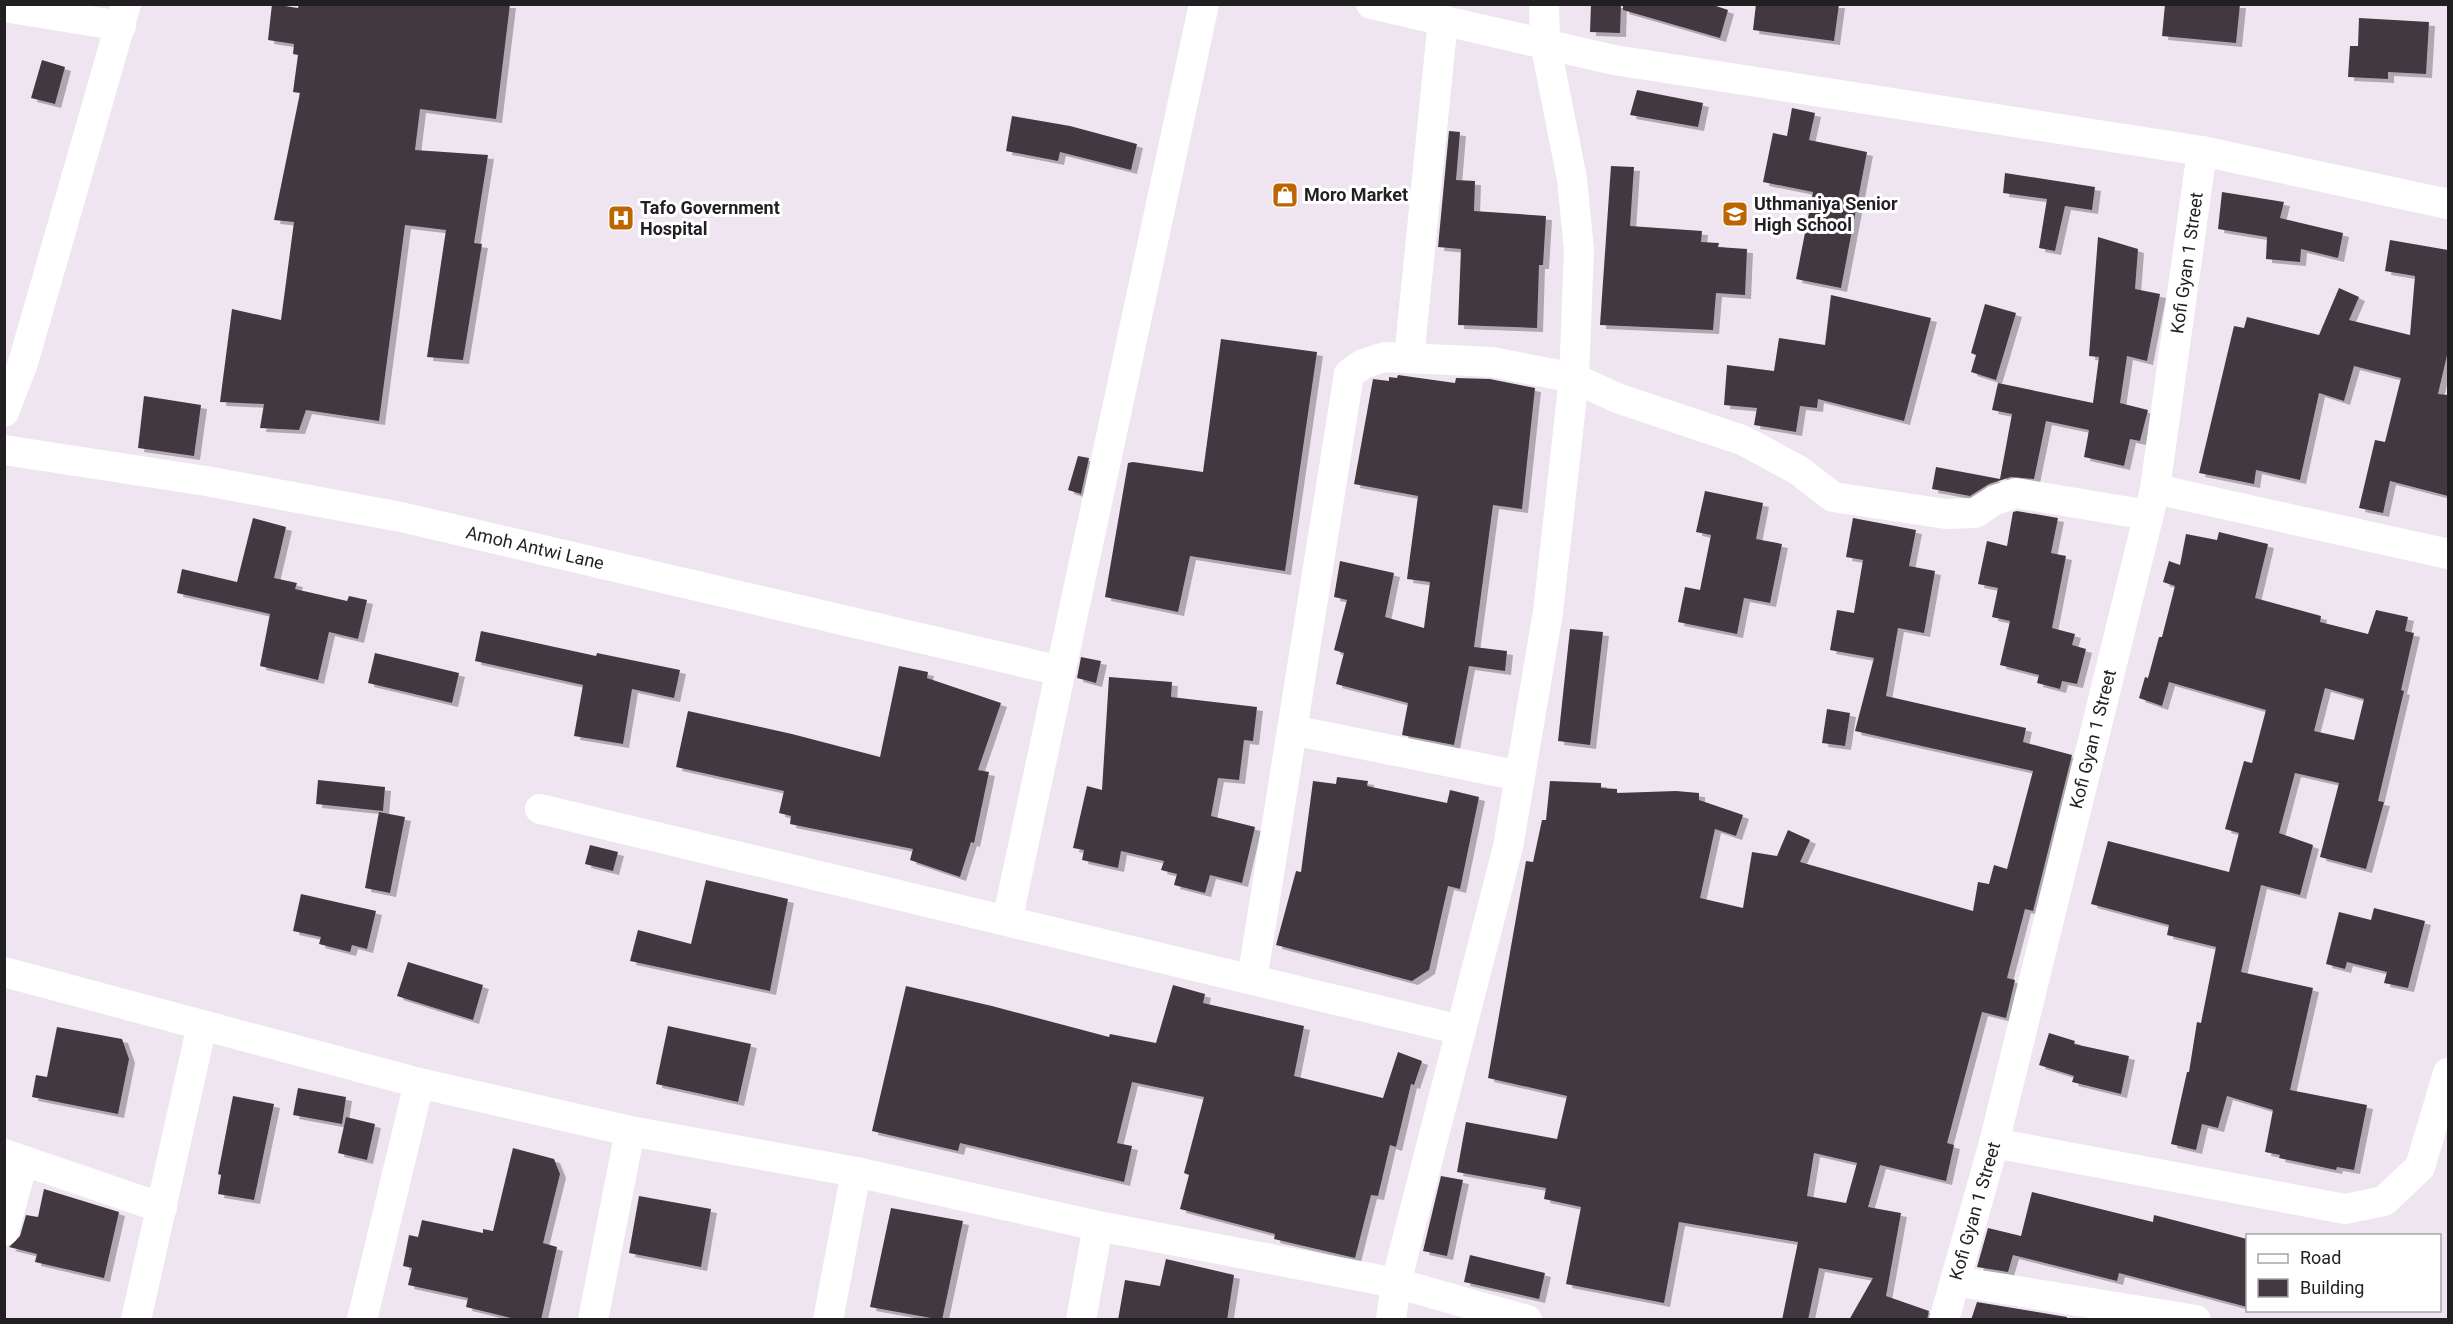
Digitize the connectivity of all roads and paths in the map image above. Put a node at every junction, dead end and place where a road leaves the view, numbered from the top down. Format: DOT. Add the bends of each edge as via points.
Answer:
graph roads {
  1 [pos="1204,4"];
  2 [pos="1371,4"];
  3 [pos="1544,4"];
  4 [pos="4,7"];
  5 [pos="123,15"];
  6 [pos="1443,20"];
  7 [pos="1545,42"];
  8 [pos="2202,151"];
  9 [pos="2448,204"];
  10 [pos="1409,358"];
  11 [pos="1574,378"];
  12 [pos="4,412"];
  13 [pos="4,450"];
  14 [pos="2152,502"];
  15 [pos="2448,554"];
  16 [pos="1061,671"];
  17 [pos="1292,730"];
  18 [pos="1520,776"];
  19 [pos="540,809"];
  20 [pos="1007,921"];
  21 [pos="4,972"];
  22 [pos="1252,980"];
  23 [pos="202,1025"];
  24 [pos="1461,1030"];
  25 [pos="2448,1073"];
  26 [pos="419,1083"];
  27 [pos="630,1131"];
  28 [pos="1994,1143"];
  29 [pos="14,1158"];
  30 [pos="856,1172"];
  31 [pos="162,1208"];
  32 [pos="1098,1226"];
  33 [pos="4,1231"];
  34 [pos="1955,1281"];
  35 [pos="1396,1283"];
  36 [pos="136,1320"];
  37 [pos="362,1320"];
  38 [pos="593,1320"];
  39 [pos="828,1320"];
  40 [pos="1081,1320"];
  41 [pos="1390,1320"];
  42 [pos="1527,1320"];
  43 [pos="1944,1320"];
  44 [pos="2196,1320"];
  1 -- 16 [label="street"];
  2 -- 6 [label="street"];
  3 -- 7 [label="street"];
  4 -- 5 [label="street"];
  5 -- 12 [label="street" via="23,363"];
  6 -- 7 [label="street"];
  6 -- 10 [label="street"];
  7 -- 8 [label="street" via="1614,60"];
  7 -- 11 [label="street" via="1572,179 1579,250"];
  8 -- 9 [label="street"];
  8 -- 14 [label="street, Kofi Gyan 1 Street"];
  10 -- 11 [label="street" via="1492,362"];
  10 -- 17 [label="street" via="1385,357 1363,364 1350,374"];
  11 -- 14 [label="street" via="1617,398 1742,440 1798,470 1833,496 1946,514 1975,513 2016,493"];
  11 -- 18 [label="street" via="1548,612"];
  13 -- 16 [label="street, Amoh Antwi Lane" via="206,481 401,517"];
  14 -- 15 [label="street"];
  14 -- 28 [label="street, Kofi Gyan 1 Street"];
  16 -- 20 [label="street"];
  17 -- 18 [label="street"];
  17 -- 22 [label="street"];
  18 -- 24 [label="street" via="1508,848"];
  19 -- 20 [label="street"];
  20 -- 22 [label="street"];
  21 -- 23 [label="street"];
  22 -- 24 [label="street"];
  23 -- 26 [label="street"];
  23 -- 31 [label="street"];
  24 -- 35 [label="street"];
  25 -- 28 [label="street" via="2420,1167 2384,1201 2345,1209"];
  26 -- 27 [label="street"];
  26 -- 37 [label="street"];
  27 -- 30 [label="street"];
  27 -- 38 [label="street"];
  28 -- 34 [label="street, Kofi Gyan 1 Street"];
  29 -- 31 [label="street"];
  29 -- 33 [label="street"];
  30 -- 32 [label="street"];
  30 -- 39 [label="street"];
  31 -- 36 [label="street"];
  32 -- 35 [label="street"];
  32 -- 40 [label="street"];
  34 -- 43 [label="street, Kofi Gyan 1 Street"];
  34 -- 44 [label="street"];
  35 -- 41 [label="street"];
  35 -- 42 [label="street"];
}
